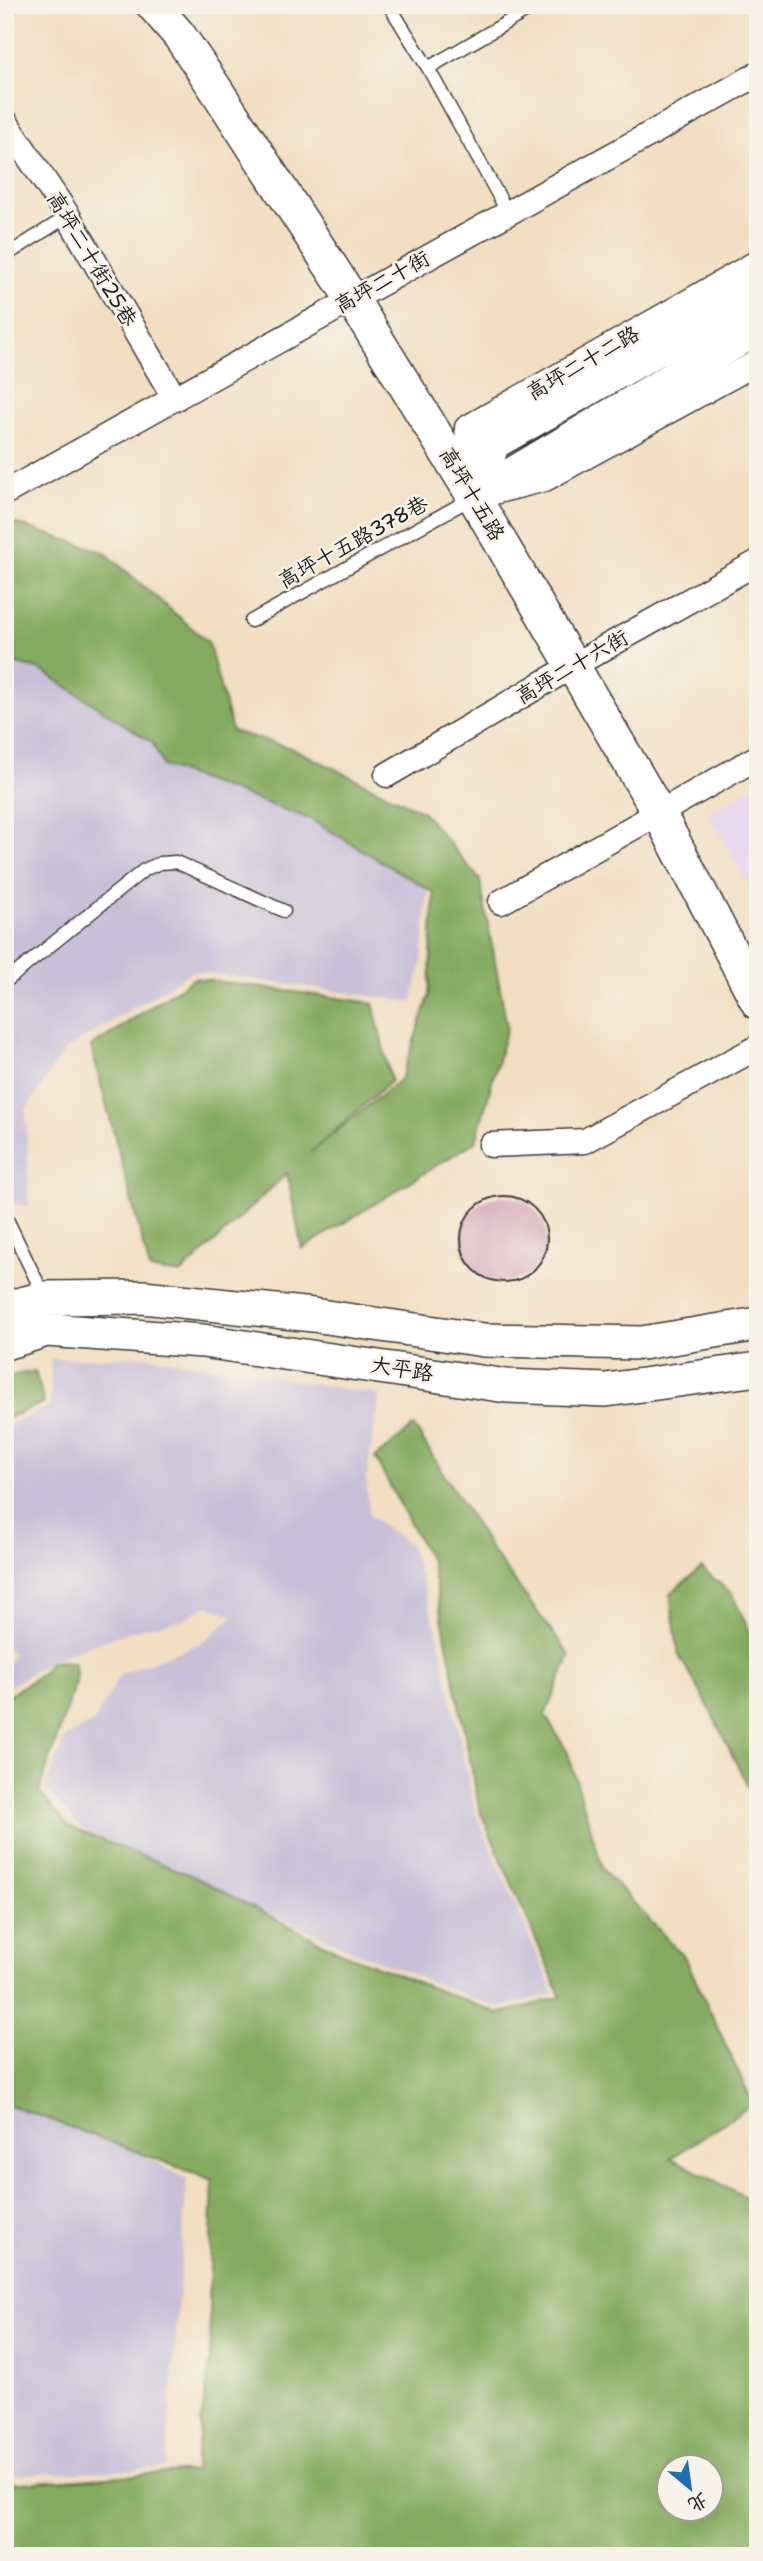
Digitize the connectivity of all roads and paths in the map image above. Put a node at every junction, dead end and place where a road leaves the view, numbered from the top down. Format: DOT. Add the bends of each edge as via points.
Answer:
graph roads {
  1 [pos="153,5"];
  2 [pos="389,5"];
  3 [pos="537,5"];
  4 [pos="428,68"];
  5 [pos="758,74"];
  6 [pos="5,121"];
  7 [pos="508,213"];
  8 [pos="68,216"];
  9 [pos="5,256"];
  10 [pos="758,262"];
  11 [pos="758,292"];
  12 [pos="352,299"];
  13 [pos="758,328"];
  14 [pos="758,362"];
  15 [pos="175,399"];
  16 [pos="8,491"];
  17 [pos="474,497"];
  18 [pos="758,562"];
  19 [pos="251,621"];
  20 [pos="574,665"];
  21 [pos="758,757"];
  22 [pos="387,775"];
  23 [pos="659,813"];
  24 [pos="501,902"];
  25 [pos="284,911"];
  26 [pos="5,982"];
  27 [pos="758,1003"];
  28 [pos="758,1047"];
  29 [pos="491,1145"];
  30 [pos="5,1215"];
  31 [pos="5,1308"];
  32 [pos="51,1318"];
  33 [pos="758,1324"];
  34 [pos="5,1343"];
  35 [pos="758,1369"];
  1 -- 12 [label="street, 高坪十五路" via="215,88"];
  2 -- 4 [label="lane"];
  3 -- 4 [label="lane"];
  4 -- 7 [label="lane"];
  5 -- 7 [label="street, 高坪二十街"];
  6 -- 8 [label="street, 高坪二十街25巷"];
  7 -- 12 [label="street, 高坪二十街"];
  8 -- 9 [label="lane"];
  8 -- 15 [label="street, 高坪二十街25巷"];
  10 -- 17 [label="street, 高坪二十二路" via="467,428"];
  11 -- 17 [label="street, 高坪二十二路" via="493,443"];
  12 -- 15 [label="street, 高坪二十街"];
  12 -- 17 [label="street, 高坪十五路"];
  13 -- 17 [label="street"];
  14 -- 17 [label="street" via="545,479"];
  15 -- 16 [label="street, 高坪二十街"];
  17 -- 19 [label="lane, 高坪十五路378巷"];
  17 -- 20 [label="street, 高坪十五路"];
  18 -- 20 [label="street, 高坪二十六街"];
  20 -- 22 [label="street, 高坪二十六街"];
  20 -- 23 [label="street, 高坪十五路"];
  21 -- 23 [label="street"];
  23 -- 24 [label="street"];
  23 -- 27 [label="street, 高坪十五路"];
  25 -- 26 [label="lane" via="176,862 160,863 144,870"];
  28 -- 29 [label="street" via="585,1141"];
  30 -- 32 [label="lane"];
  31 -- 32 [label="street"];
  32 -- 33 [label="street, 大平路" via="143,1297 484,1340 642,1343"];
  32 -- 34 [label="street"];
  32 -- 35 [label="street, 大平路" via="519,1386 606,1390"];
}
